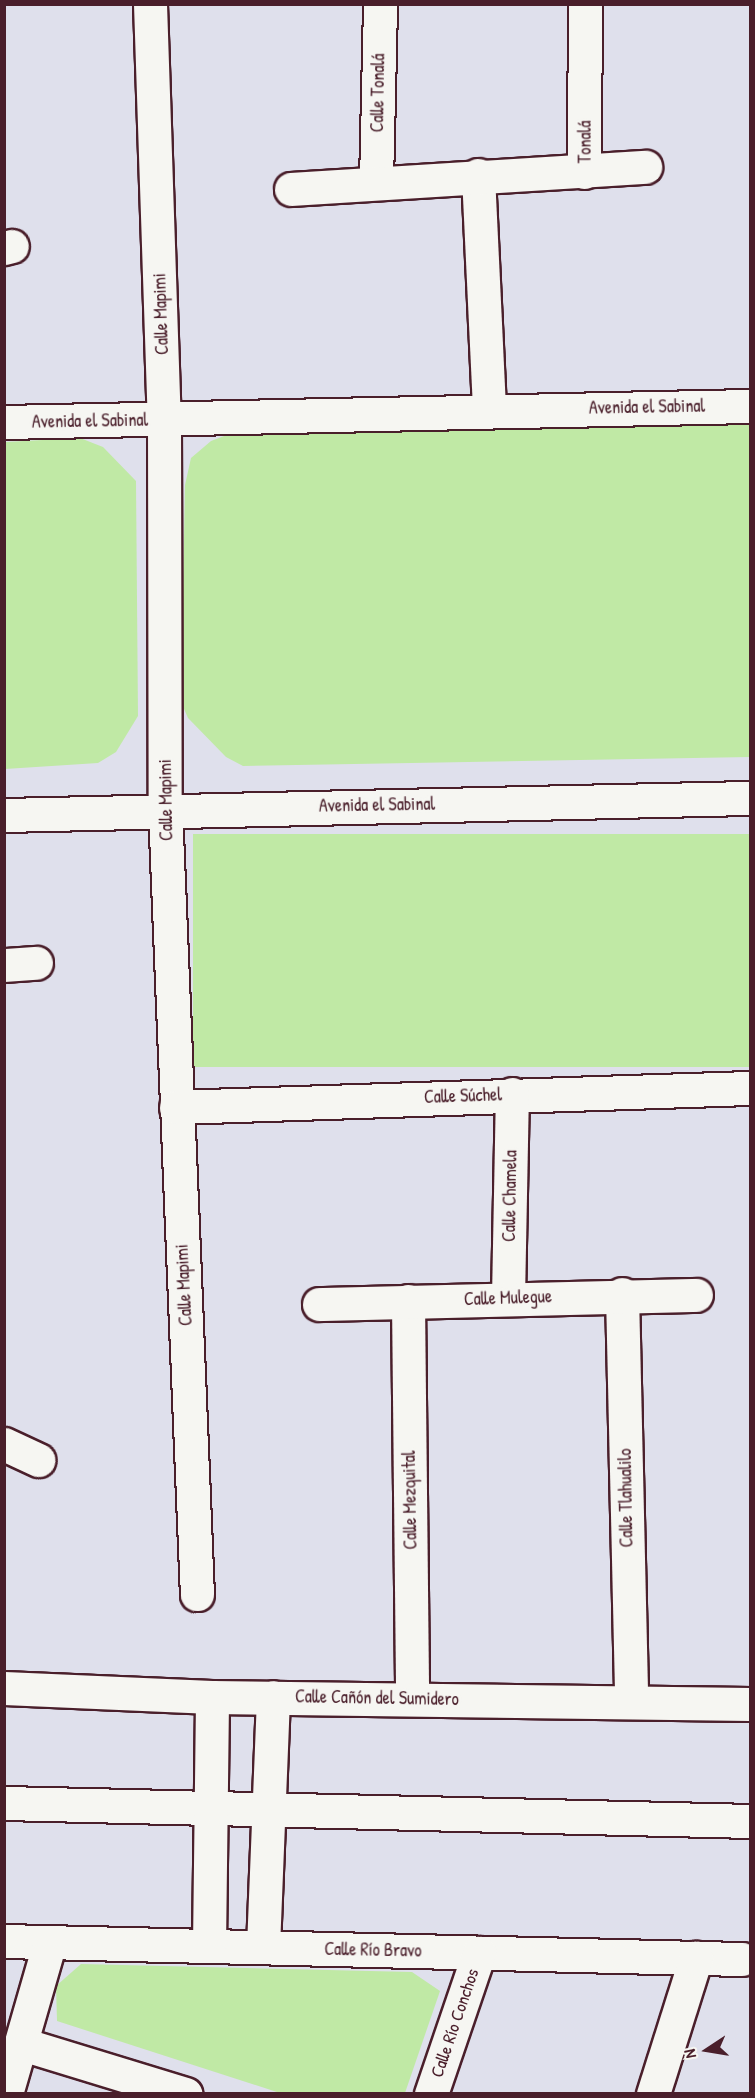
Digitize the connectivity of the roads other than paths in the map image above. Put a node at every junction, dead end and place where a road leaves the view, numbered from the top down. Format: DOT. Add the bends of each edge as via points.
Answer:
graph roads {
  1 [pos="150,4"];
  2 [pos="380,4"];
  3 [pos="585,4"];
  4 [pos="645,167"];
  5 [pos="584,172"];
  6 [pos="478,175"];
  7 [pos="376,182"];
  8 [pos="291,189"];
  9 [pos="750,406"];
  10 [pos="489,409"];
  11 [pos="164,420"];
  12 [pos="4,422"];
  13 [pos="750,798"];
  14 [pos="165,809"];
  15 [pos="4,815"];
  16 [pos="36,963"];
  17 [pos="4,965"];
  18 [pos="750,1088"];
  19 [pos="512,1094"];
  20 [pos="176,1107"];
  21 [pos="622,1294"];
  22 [pos="696,1295"];
  23 [pos="508,1298"];
  24 [pos="408,1301"];
  25 [pos="320,1304"];
  26 [pos="4,1444"];
  27 [pos="39,1460"];
  28 [pos="197,1594"];
  29 [pos="4,1688"];
  30 [pos="212,1697"];
  31 [pos="273,1697"];
  32 [pos="412,1698"];
  33 [pos="631,1702"];
  34 [pos="750,1704"];
  35 [pos="4,1803"];
  36 [pos="210,1810"];
  37 [pos="268,1810"];
  38 [pos="750,1821"];
  39 [pos="4,1941"];
  40 [pos="50,1942"];
  41 [pos="209,1946"];
  42 [pos="262,1947"];
  43 [pos="478,1953"];
  44 [pos="696,1958"];
  45 [pos="742,1959"];
  46 [pos="22,2044"];
  47 [pos="6,2094"];
  48 [pos="186,2094"];
  49 [pos="431,2094"];
  50 [pos="653,2094"];
  1 -- 11 [label="street, Calle Mapimi"];
  2 -- 7 [label="street, Calle Tonalá"];
  3 -- 5 [label="street, Tonalá"];
  4 -- 5 [label="street"];
  5 -- 6 [label="street, Tonalá"];
  6 -- 7 [label="street, Tonalá"];
  6 -- 10 [label="street"];
  7 -- 8 [label="street, Tonalá"];
  9 -- 10 [label="street, Avenida el Sabinal"];
  10 -- 11 [label="street, Avenida el Sabinal"];
  11 -- 12 [label="street, Avenida el Sabinal"];
  11 -- 14 [label="street, Calle Mapimi"];
  13 -- 14 [label="street, Avenida el Sabinal"];
  14 -- 15 [label="street, Avenida el Sabinal"];
  14 -- 20 [label="street, Calle Mapimi"];
  16 -- 17 [label="street"];
  18 -- 19 [label="street, Calle Súchel"];
  19 -- 20 [label="street, Calle Súchel"];
  19 -- 23 [label="street, Calle Chamela"];
  20 -- 28 [label="street, Calle Mapimi"];
  21 -- 22 [label="street, Calle Mulegue"];
  21 -- 23 [label="street, Calle Mulegue"];
  21 -- 33 [label="street, Calle Tlahualilo"];
  23 -- 24 [label="street, Calle Mulegue"];
  24 -- 25 [label="street, Calle Mulegue"];
  24 -- 32 [label="street, Calle Mezquital"];
  26 -- 27 [label="street"];
  29 -- 30 [label="street, Calle Cañón del Sumidero"];
  30 -- 31 [label="street, Calle Cañón del Sumidero"];
  30 -- 36 [label="street"];
  31 -- 32 [label="street, Calle Cañón del Sumidero"];
  31 -- 37 [label="street"];
  32 -- 33 [label="street, Calle Cañón del Sumidero"];
  33 -- 34 [label="street, Calle Cañón del Sumidero"];
  35 -- 36 [label="street"];
  36 -- 37 [label="street"];
  36 -- 41 [label="street"];
  37 -- 38 [label="street"];
  37 -- 42 [label="street"];
  39 -- 40 [label="street, Calle Río Bravo"];
  40 -- 41 [label="street, Calle Río Bravo"];
  40 -- 46 [label="street"];
  41 -- 42 [label="street, Calle Río Bravo"];
  42 -- 43 [label="street, Calle Río Bravo"];
  43 -- 44 [label="street, Calle Río Bravo"];
  43 -- 49 [label="street, Calle Río Conchos"];
  44 -- 45 [label="street, Calle Río Bravo"];
  44 -- 50 [label="street"];
  46 -- 47 [label="street"];
  46 -- 48 [label="street"];
}
